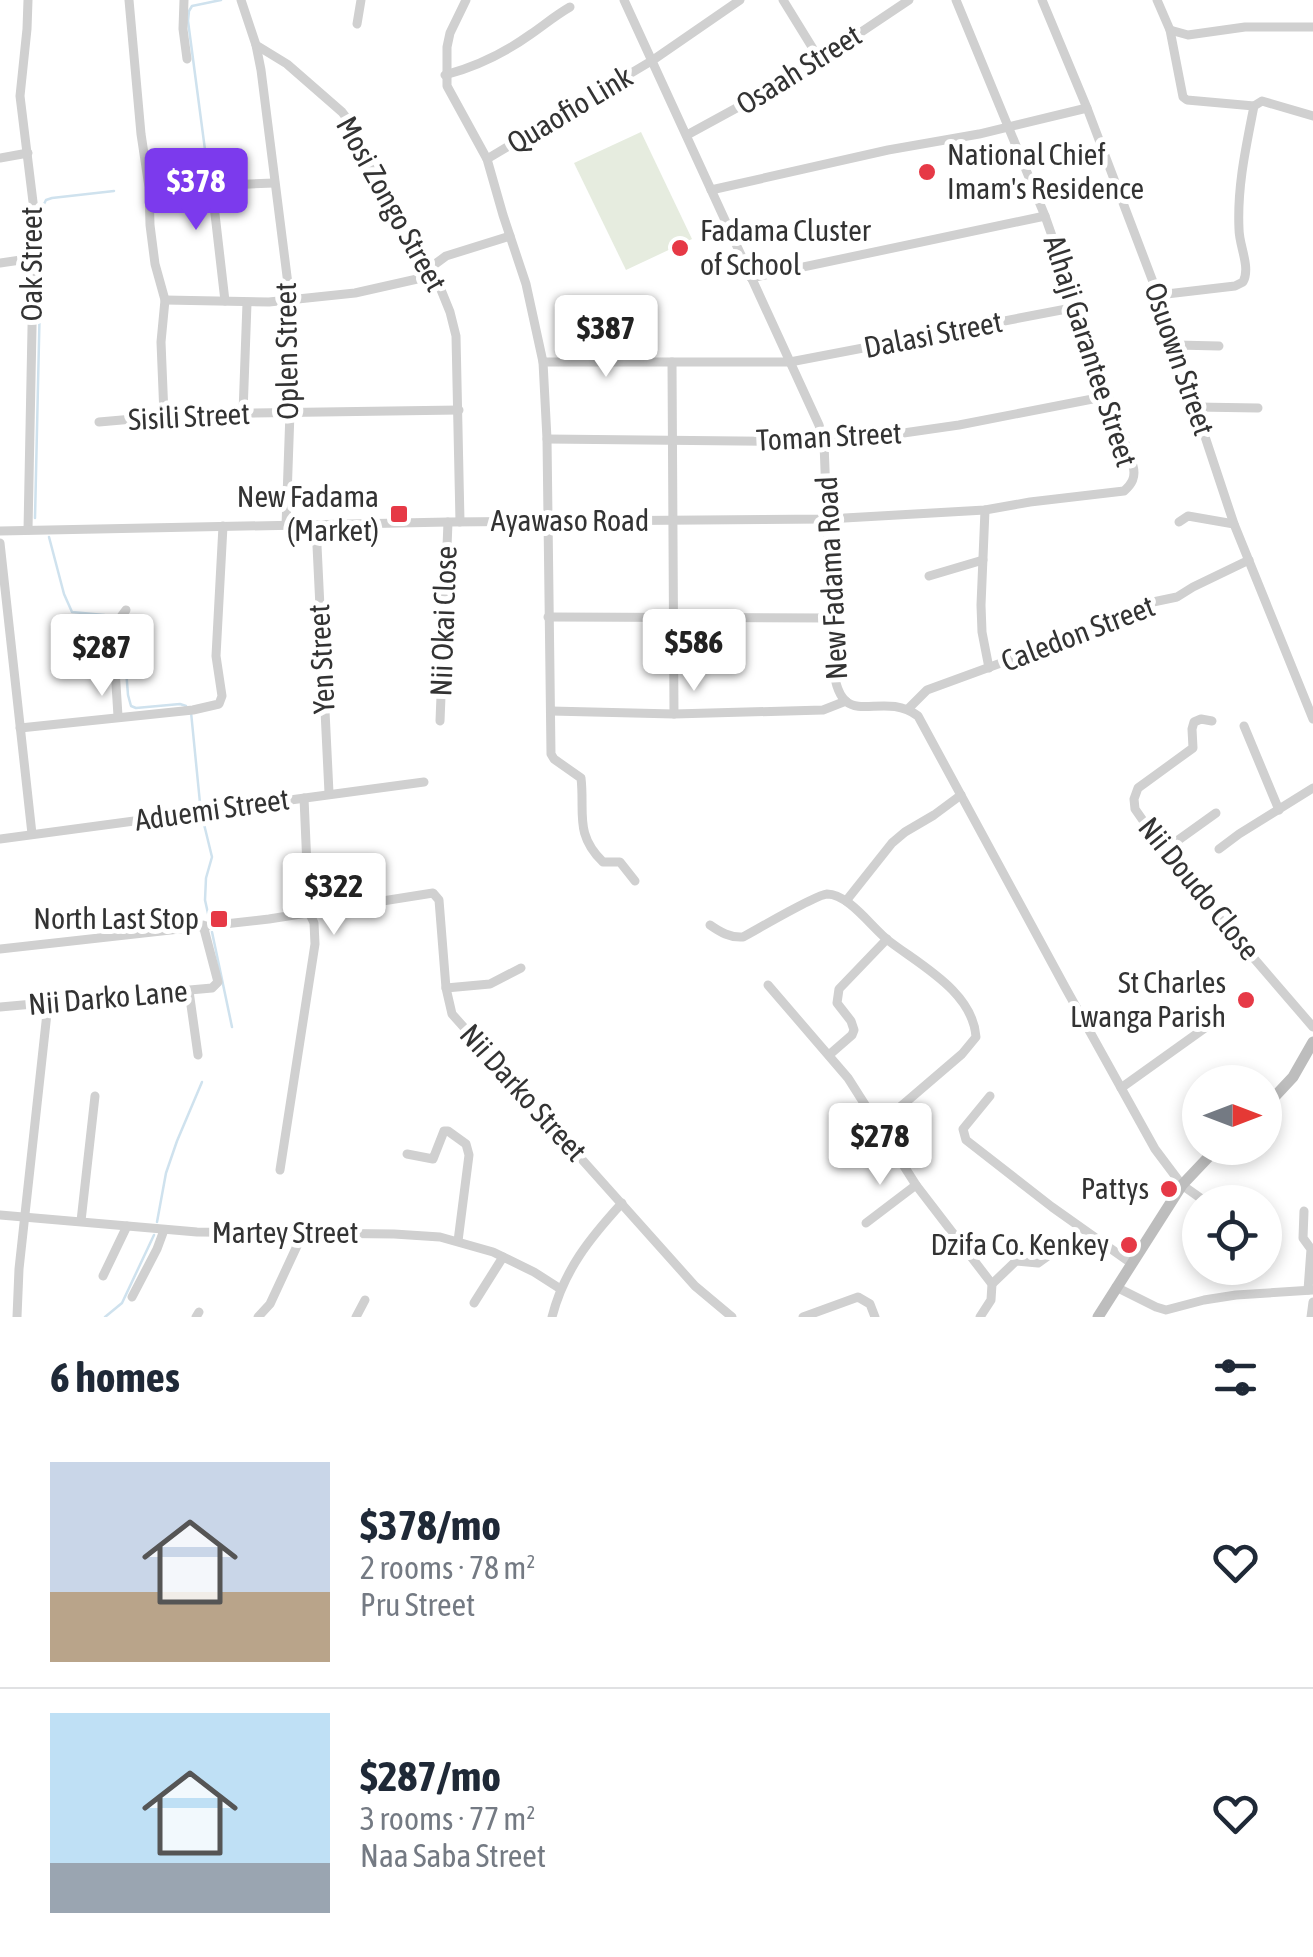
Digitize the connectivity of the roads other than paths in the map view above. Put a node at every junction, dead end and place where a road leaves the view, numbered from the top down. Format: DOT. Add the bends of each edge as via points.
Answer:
graph roads {
  1 [pos="28,0"];
  2 [pos="128,0"];
  3 [pos="184,0"];
  4 [pos="360,0"];
  5 [pos="466,0"];
  6 [pos="624,0"];
  7 [pos="740,0"];
  8 [pos="783,0"];
  9 [pos="909,0"];
  10 [pos="956,0"];
  11 [pos="1042,0"];
  12 [pos="1157,0"];
  13 [pos="242,3"];
  14 [pos="570,6"];
  15 [pos="357,24"];
  16 [pos="1313,26"];
  17 [pos="1170,30"];
  18 [pos="256,44"];
  19 [pos="186,59"];
  20 [pos="654,60"];
  21 [pos="820,60"];
  22 [pos="445,75"];
  23 [pos="1254,106"];
  24 [pos="1087,108"];
  25 [pos="1313,116"];
  26 [pos="1010,126"];
  27 [pos="687,136"];
  28 [pos="28,152"];
  29 [pos="0,158"];
  30 [pos="487,159"];
  31 [pos="274,182"];
  32 [pos="711,190"];
  33 [pos="1045,216"];
  34 [pos="510,236"];
  35 [pos="34,258"];
  36 [pos="0,263"];
  37 [pos="433,271"];
  38 [pos="751,278"];
  39 [pos="1158,295"];
  40 [pos="165,300"];
  41 [pos="290,300"];
  42 [pos="225,302"];
  43 [pos="247,303"];
  44 [pos="1076,307"];
  45 [pos="1176,346"];
  46 [pos="1219,346"];
  47 [pos="542,362"];
  48 [pos="672,362"];
  49 [pos="790,362"];
  50 [pos="1108,396"];
  51 [pos="1196,407"];
  52 [pos="1258,408"];
  53 [pos="459,410"];
  54 [pos="243,412"];
  55 [pos="290,412"];
  56 [pos="164,415"];
  57 [pos="98,422"];
  58 [pos="547,439"];
  59 [pos="672,441"];
  60 [pos="824,443"];
  61 [pos="1133,480"];
  62 [pos="984,510"];
  63 [pos="827,518"];
  64 [pos="673,520"];
  65 [pos="546,521"];
  66 [pos="448,522"];
  67 [pos="460,522"];
  68 [pos="1178,522"];
  69 [pos="1234,524"];
  70 [pos="316,525"];
  71 [pos="223,526"];
  72 [pos="286,526"];
  73 [pos="28,530"];
  74 [pos="0,532"];
  75 [pos="0,543"];
  76 [pos="983,560"];
  77 [pos="1249,560"];
  78 [pos="928,576"];
  79 [pos="126,610"];
  80 [pos="548,617"];
  81 [pos="674,617"];
  82 [pos="830,618"];
  83 [pos="989,668"];
  84 [pos="846,701"];
  85 [pos="908,709"];
  86 [pos="551,711"];
  87 [pos="674,714"];
  88 [pos="118,716"];
  89 [pos="1313,719"];
  90 [pos="440,721"];
  91 [pos="1212,721"];
  92 [pos="1244,726"];
  93 [pos="20,728"];
  94 [pos="424,782"];
  95 [pos="1313,788"];
  96 [pos="330,794"];
  97 [pos="961,795"];
  98 [pos="304,798"];
  99 [pos="1279,810"];
  100 [pos="1216,813"];
  101 [pos="32,834"];
  102 [pos="0,839"];
  103 [pos="1219,849"];
  104 [pos="1163,851"];
  105 [pos="635,881"];
  106 [pos="846,900"];
  107 [pos="309,912"];
  108 [pos="710,924"];
  109 [pos="205,925"];
  110 [pos="887,939"];
  111 [pos="0,949"];
  112 [pos="521,968"];
  113 [pos="768,986"];
  114 [pos="446,988"];
  115 [pos="189,992"];
  116 [pos="48,1004"];
  117 [pos="0,1007"];
  118 [pos="1223,1015"];
  119 [pos="1313,1027"];
  120 [pos="1313,1042"];
  121 [pos="829,1054"];
  122 [pos="198,1055"];
  123 [pos="1120,1088"];
  124 [pos="1282,1089"];
  125 [pos="95,1096"];
  126 [pos="990,1096"];
  127 [pos="878,1126"];
  128 [pos="407,1154"];
  129 [pos="1199,1165"];
  130 [pos="280,1170"];
  131 [pos="916,1185"];
  132 [pos="1183,1185"];
  133 [pos="1182,1186"];
  134 [pos="622,1202"];
  135 [pos="1304,1211"];
  136 [pos="0,1215"];
  137 [pos="26,1216"];
  138 [pos="82,1221"];
  139 [pos="866,1223"];
  140 [pos="126,1226"];
  141 [pos="164,1230"];
  142 [pos="303,1234"];
  143 [pos="458,1241"];
  144 [pos="1059,1248"];
  145 [pos="503,1257"];
  146 [pos="1131,1263"];
  147 [pos="103,1276"];
  148 [pos="992,1284"];
  149 [pos="1116,1287"];
  150 [pos="560,1288"];
  151 [pos="1311,1290"];
  152 [pos="132,1298"];
  153 [pos="366,1300"];
  154 [pos="474,1302"];
  155 [pos="1313,1302"];
  156 [pos="17,1317"];
  157 [pos="258,1317"];
  158 [pos="356,1317"];
  159 [pos="552,1317"];
  160 [pos="732,1317"];
  161 [pos="803,1317"];
  162 [pos="876,1317"];
  163 [pos="980,1317"];
  164 [pos="1098,1317"];
  165 [pos="1311,1317"];
  1 -- 28 [label="street, Oak Street" via="20,96"];
  2 -- 40 [label="street" via="150,225"];
  3 -- 19 [label="street"];
  4 -- 15 [label="street"];
  5 -- 22 [label="street" via="446,47"];
  6 -- 20 [label="street, New Fadama Road"];
  7 -- 20 [label="street, Quaofio Link"];
  8 -- 21 [label="street"];
  9 -- 21 [label="street, Osaah Street"];
  10 -- 26 [label="street, Alhaji Garantee Street"];
  11 -- 24 [label="street, Osuown Street"];
  12 -- 17 [label="street"];
  13 -- 18 [label="street, Oplen Street"];
  14 -- 22 [label="street" via="478,64"];
  16 -- 17 [label="street" via="1188,35"];
  17 -- 23 [label="street" via="1183,97"];
  18 -- 31 [label="street, Oplen Street"];
  18 -- 37 [label="street, Mosi Zongo Street" via="347,118 386,206"];
  20 -- 27 [label="street, New Fadama Road"];
  20 -- 30 [label="street, Quaofio Link"];
  21 -- 27 [label="street, Osaah Street"];
  22 -- 30 [label="street"];
  23 -- 25 [label="street" via="1262,102"];
  23 -- 39 [label="street" via="1238,194 1247,278 1235,286"];
  24 -- 26 [label="street"];
  24 -- 39 [label="street, Osuown Street"];
  26 -- 32 [label="street"];
  26 -- 33 [label="street, Alhaji Garantee Street"];
  27 -- 32 [label="street, New Fadama Road"];
  28 -- 29 [label="street"];
  28 -- 35 [label="street, Oak Street"];
  30 -- 34 [label="street"];
  31 -- 41 [label="street, Oplen Street"];
  31 -- 42 [label="street" via="212,188"];
  32 -- 38 [label="street, New Fadama Road"];
  33 -- 38 [label="street"];
  33 -- 44 [label="street, Alhaji Garantee Street"];
  34 -- 37 [label="street" via="446,256"];
  34 -- 47 [label="street"];
  35 -- 36 [label="street"];
  35 -- 73 [label="street, Oak Street"];
  37 -- 41 [label="street" via="355,293"];
  37 -- 53 [label="street, Mosi Zongo Street" via="456,336"];
  38 -- 49 [label="street, New Fadama Road"];
  39 -- 45 [label="street, Osuown Street"];
  40 -- 42 [label="street"];
  40 -- 56 [label="street"];
  41 -- 43 [label="street"];
  41 -- 55 [label="street, Oplen Street"];
  42 -- 43 [label="street"];
  43 -- 54 [label="street"];
  44 -- 49 [label="street, Dalasi Street"];
  44 -- 50 [label="street, Alhaji Garantee Street"];
  45 -- 46 [label="street"];
  45 -- 51 [label="street, Osuown Street"];
  47 -- 48 [label="street, Dalasi Street"];
  47 -- 58 [label="street"];
  48 -- 49 [label="street, Dalasi Street"];
  48 -- 59 [label="street"];
  49 -- 60 [label="street, New Fadama Road"];
  50 -- 60 [label="street, Toman Street"];
  50 -- 61 [label="street, Alhaji Garantee Street"];
  51 -- 52 [label="street"];
  51 -- 69 [label="street, Osuown Street"];
  53 -- 55 [label="street, Sisili Street"];
  53 -- 67 [label="street, Mosi Zongo Street"];
  54 -- 55 [label="street, Sisili Street"];
  54 -- 56 [label="street, Sisili Street"];
  55 -- 72 [label="street, Oplen Street"];
  56 -- 57 [label="street, Sisili Street"];
  58 -- 59 [label="street, Toman Street"];
  58 -- 65 [label="street"];
  59 -- 60 [label="street, Toman Street"];
  59 -- 64 [label="street"];
  60 -- 63 [label="street, New Fadama Road"];
  61 -- 62 [label="street, Ayawaso Road" via="1124,491"];
  62 -- 63 [label="street, Ayawaso Road"];
  62 -- 76 [label="street"];
  63 -- 64 [label="street, Ayawaso Road"];
  63 -- 82 [label="street, New Fadama Road"];
  64 -- 65 [label="street, Ayawaso Road"];
  64 -- 81 [label="street"];
  65 -- 67 [label="street, Ayawaso Road"];
  65 -- 80 [label="street"];
  66 -- 67 [label="street, Ayawaso Road"];
  66 -- 70 [label="street, Ayawaso Road"];
  66 -- 90 [label="street, Nii Okai Close"];
  68 -- 69 [label="street" via="1188,516"];
  69 -- 77 [label="street, Osuown Street"];
  70 -- 72 [label="street, Ayawaso Road"];
  70 -- 96 [label="street, Yen Street"];
  71 -- 72 [label="street, Ayawaso Road"];
  71 -- 73 [label="street, Ayawaso Road"];
  71 -- 88 [label="street" via="216,656 221,702"];
  73 -- 74 [label="street, Ayawaso Road"];
  75 -- 93 [label="street"];
  76 -- 78 [label="street"];
  76 -- 83 [label="street"];
  77 -- 83 [label="street, Caledon Street" via="1177,597"];
  77 -- 89 [label="street, Osuown Street"];
  79 -- 88 [label="street" via="113,636"];
  80 -- 81 [label="street"];
  80 -- 86 [label="street"];
  81 -- 82 [label="street"];
  81 -- 87 [label="street"];
  82 -- 84 [label="street, New Fadama Road" via="835,685"];
  83 -- 85 [label="street, Caledon Street" via="928,690"];
  84 -- 85 [label="street, New Fadama Road"];
  84 -- 87 [label="street" via="823,710"];
  85 -- 97 [label="street" via="922,721"];
  86 -- 87 [label="street"];
  86 -- 105 [label="street" via="552,757 581,778 585,838 600,860 620,862"];
  88 -- 93 [label="street"];
  91 -- 104 [label="street, Nii Doudo Close" via="1194,722 1194,748 1138,788 1134,798"];
  92 -- 99 [label="street"];
  93 -- 101 [label="street"];
  94 -- 96 [label="street, Aduemi Street"];
  95 -- 99 [label="street"];
  96 -- 98 [label="street, Aduemi Street"];
  97 -- 106 [label="street" via="892,843"];
  97 -- 123 [label="street"];
  98 -- 101 [label="street, Aduemi Street"];
  98 -- 107 [label="street"];
  99 -- 103 [label="street"];
  100 -- 104 [label="street"];
  101 -- 102 [label="street, Aduemi Street"];
  104 -- 119 [label="street, Nii Doudo Close"];
  106 -- 108 [label="street" via="818,896 736,938"];
  106 -- 110 [label="street"];
  107 -- 109 [label="street, Nii Darko Street"];
  107 -- 114 [label="street, Nii Darko Street" via="433,894 439,900"];
  107 -- 130 [label="street" via="315,934"];
  109 -- 111 [label="street, Nii Darko Street"];
  109 -- 115 [label="street, Nii Darko Lane" via="218,982"];
  110 -- 121 [label="street" via="839,989 837,1003 854,1030"];
  110 -- 127 [label="street" via="949,987 976,1036"];
  112 -- 114 [label="street" via="490,984"];
  113 -- 121 [label="street"];
  114 -- 134 [label="street, Nii Darko Street" via="452,1014"];
  115 -- 116 [label="street, Nii Darko Lane"];
  115 -- 122 [label="street"];
  116 -- 117 [label="street, Nii Darko Lane"];
  116 -- 137 [label="street"];
  118 -- 123 [label="street"];
  120 -- 124 [label="street"];
  121 -- 127 [label="street"];
  123 -- 133 [label="street"];
  125 -- 138 [label="street"];
  126 -- 146 [label="street" via="963,1129 966,1140"];
  127 -- 131 [label="street"];
  128 -- 143 [label="street" via="433,1160 444,1131 466,1144"];
  129 -- 132 [label="street"];
  131 -- 139 [label="street"];
  131 -- 148 [label="street"];
  133 -- 146 [label="street"];
  134 -- 150 [label="street"];
  134 -- 160 [label="street, Nii Darko Street" via="695,1286"];
  135 -- 151 [label="street"];
  136 -- 137 [label="street, Martey Street"];
  137 -- 138 [label="street, Martey Street"];
  137 -- 156 [label="street"];
  138 -- 140 [label="street, Martey Street"];
  140 -- 141 [label="street, Martey Street"];
  140 -- 147 [label="street"];
  141 -- 142 [label="street, Martey Street"];
  141 -- 152 [label="street"];
  142 -- 143 [label="street, Martey Street" via="417,1234"];
  142 -- 157 [label="street"];
  143 -- 145 [label="street, Martey Street"];
  144 -- 148 [label="street" via="1038,1263 1016,1261"];
  145 -- 150 [label="street, Martey Street"];
  145 -- 154 [label="street"];
  146 -- 149 [label="street"];
  148 -- 163 [label="street"];
  149 -- 151 [label="street" via="1166,1310 1236,1294"];
  149 -- 164 [label="street"];
  150 -- 159 [label="street"];
  153 -- 158 [label="street"];
  155 -- 165 [label="street"];
  161 -- 162 [label="street" via="858,1297"];
}
